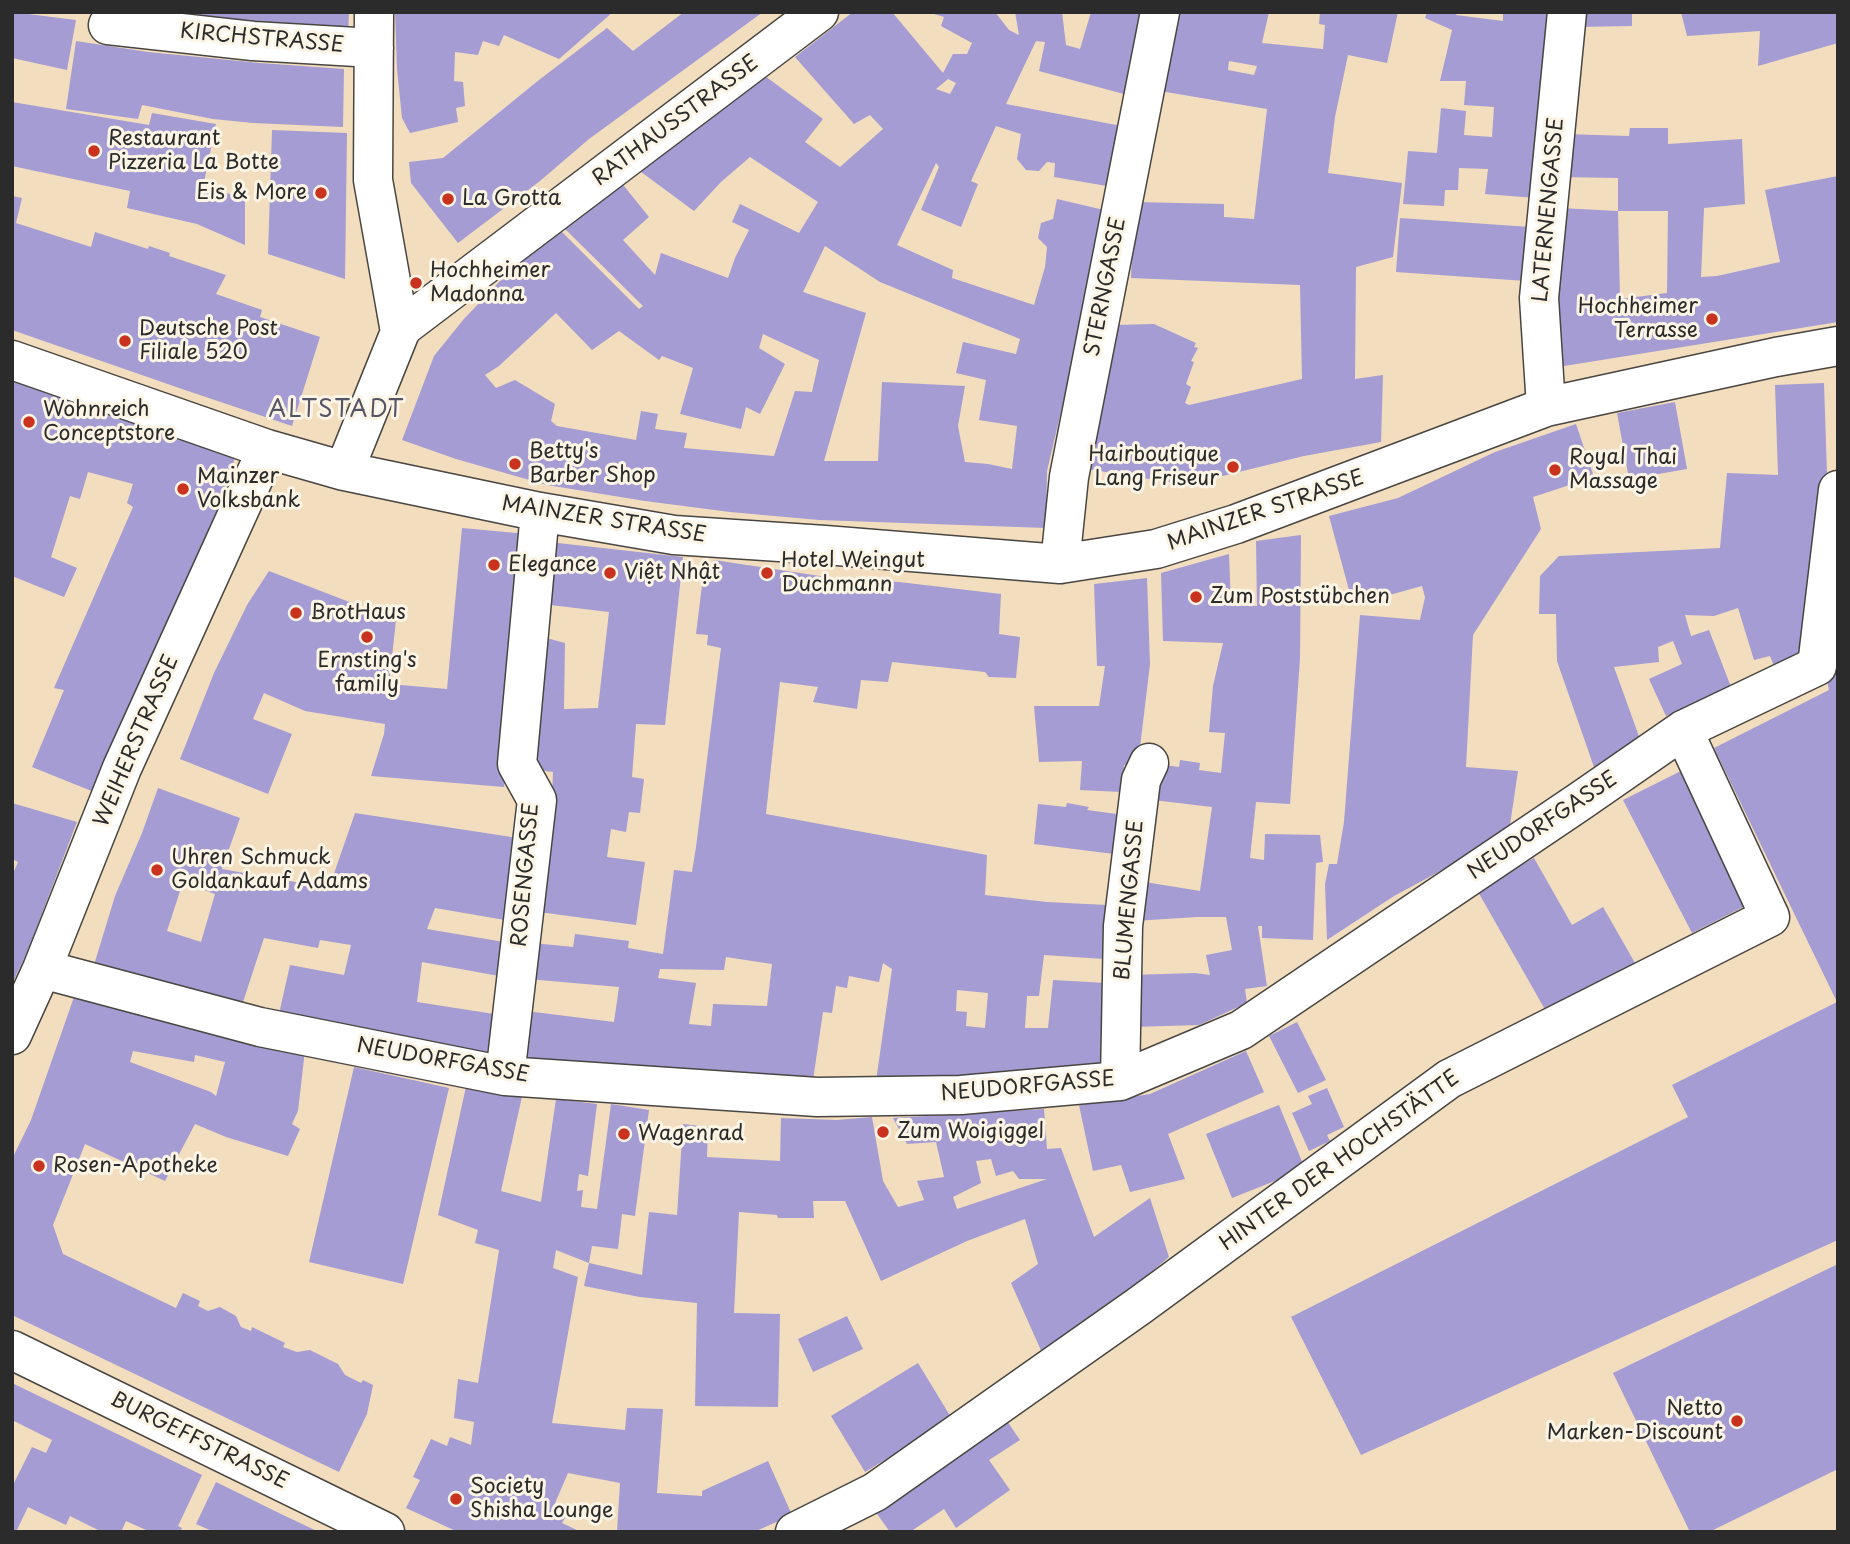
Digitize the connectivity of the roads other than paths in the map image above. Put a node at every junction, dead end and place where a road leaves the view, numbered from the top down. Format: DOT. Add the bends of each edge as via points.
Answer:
graph roads {
  1 [pos="819,12"];
  2 [pos="1160,12"];
  3 [pos="1567,12"];
  4 [pos="108,25"];
  5 [pos="374,30"];
  6 [pos="400,332"];
  7 [pos="1838,346"];
  8 [pos="12,360"];
  9 [pos="1546,407"];
  10 [pos="267,449"];
  11 [pos="344,471"];
  12 [pos="1838,490"];
  13 [pos="540,512"];
  14 [pos="1060,564"];
  15 [pos="1683,730"];
  16 [pos="1149,763"];
  17 [pos="42,969"];
  18 [pos="12,1035"];
  19 [pos="505,1076"];
  20 [pos="1120,1081"];
  21 [pos="12,1350"];
  22 [pos="385,1532"];
  23 [pos="795,1532"];
  1 -- 6 [label="street, RATHAUSSTRASSE"];
  2 -- 14 [label="street, STERNGASSE" via="1069,477"];
  3 -- 9 [label="street, LATERNENGASSE" via="1539,298"];
  4 -- 5 [label="street, KIRCHSTRASSE" via="253,41"];
  5 -- 6 [label="street, KIRCHSTRASSE" via="373,180"];
  6 -- 11 [label="street"];
  7 -- 9 [label="street, MAINZER STRASSE"];
  8 -- 10 [label="street, MAINZER STRASSE"];
  9 -- 14 [label="street, MAINZER STRASSE" via="1156,550"];
  10 -- 11 [label="street, MAINZER STRASSE"];
  10 -- 17 [label="street, WEIHERSTRASSE" via="122,768"];
  11 -- 13 [label="street, MAINZER STRASSE"];
  12 -- 15 [label="street, NEUDORFGASSE" via="1817,666"];
  13 -- 14 [label="street, MAINZER STRASSE" via="674,535"];
  13 -- 19 [label="street, ROSENGASSE" via="517,764 537,800"];
  15 -- 20 [label="street, NEUDORFGASSE" via="1241,1030"];
  15 -- 23 [label="street, HINTER DER HOCHSTÄTTE" via="1770,916 1449,1079 875,1492"];
  16 -- 20 [label="street, BLUMENGASSE" via="1141,780 1123,926"];
  17 -- 18 [label="street, WEIHERSTRASSE"];
  17 -- 19 [label="street, NEUDORFGASSE" via="260,1027"];
  19 -- 20 [label="street, NEUDORFGASSE" via="817,1097 961,1095"];
  21 -- 22 [label="street, BURGEFFSTRASSE"];
}
